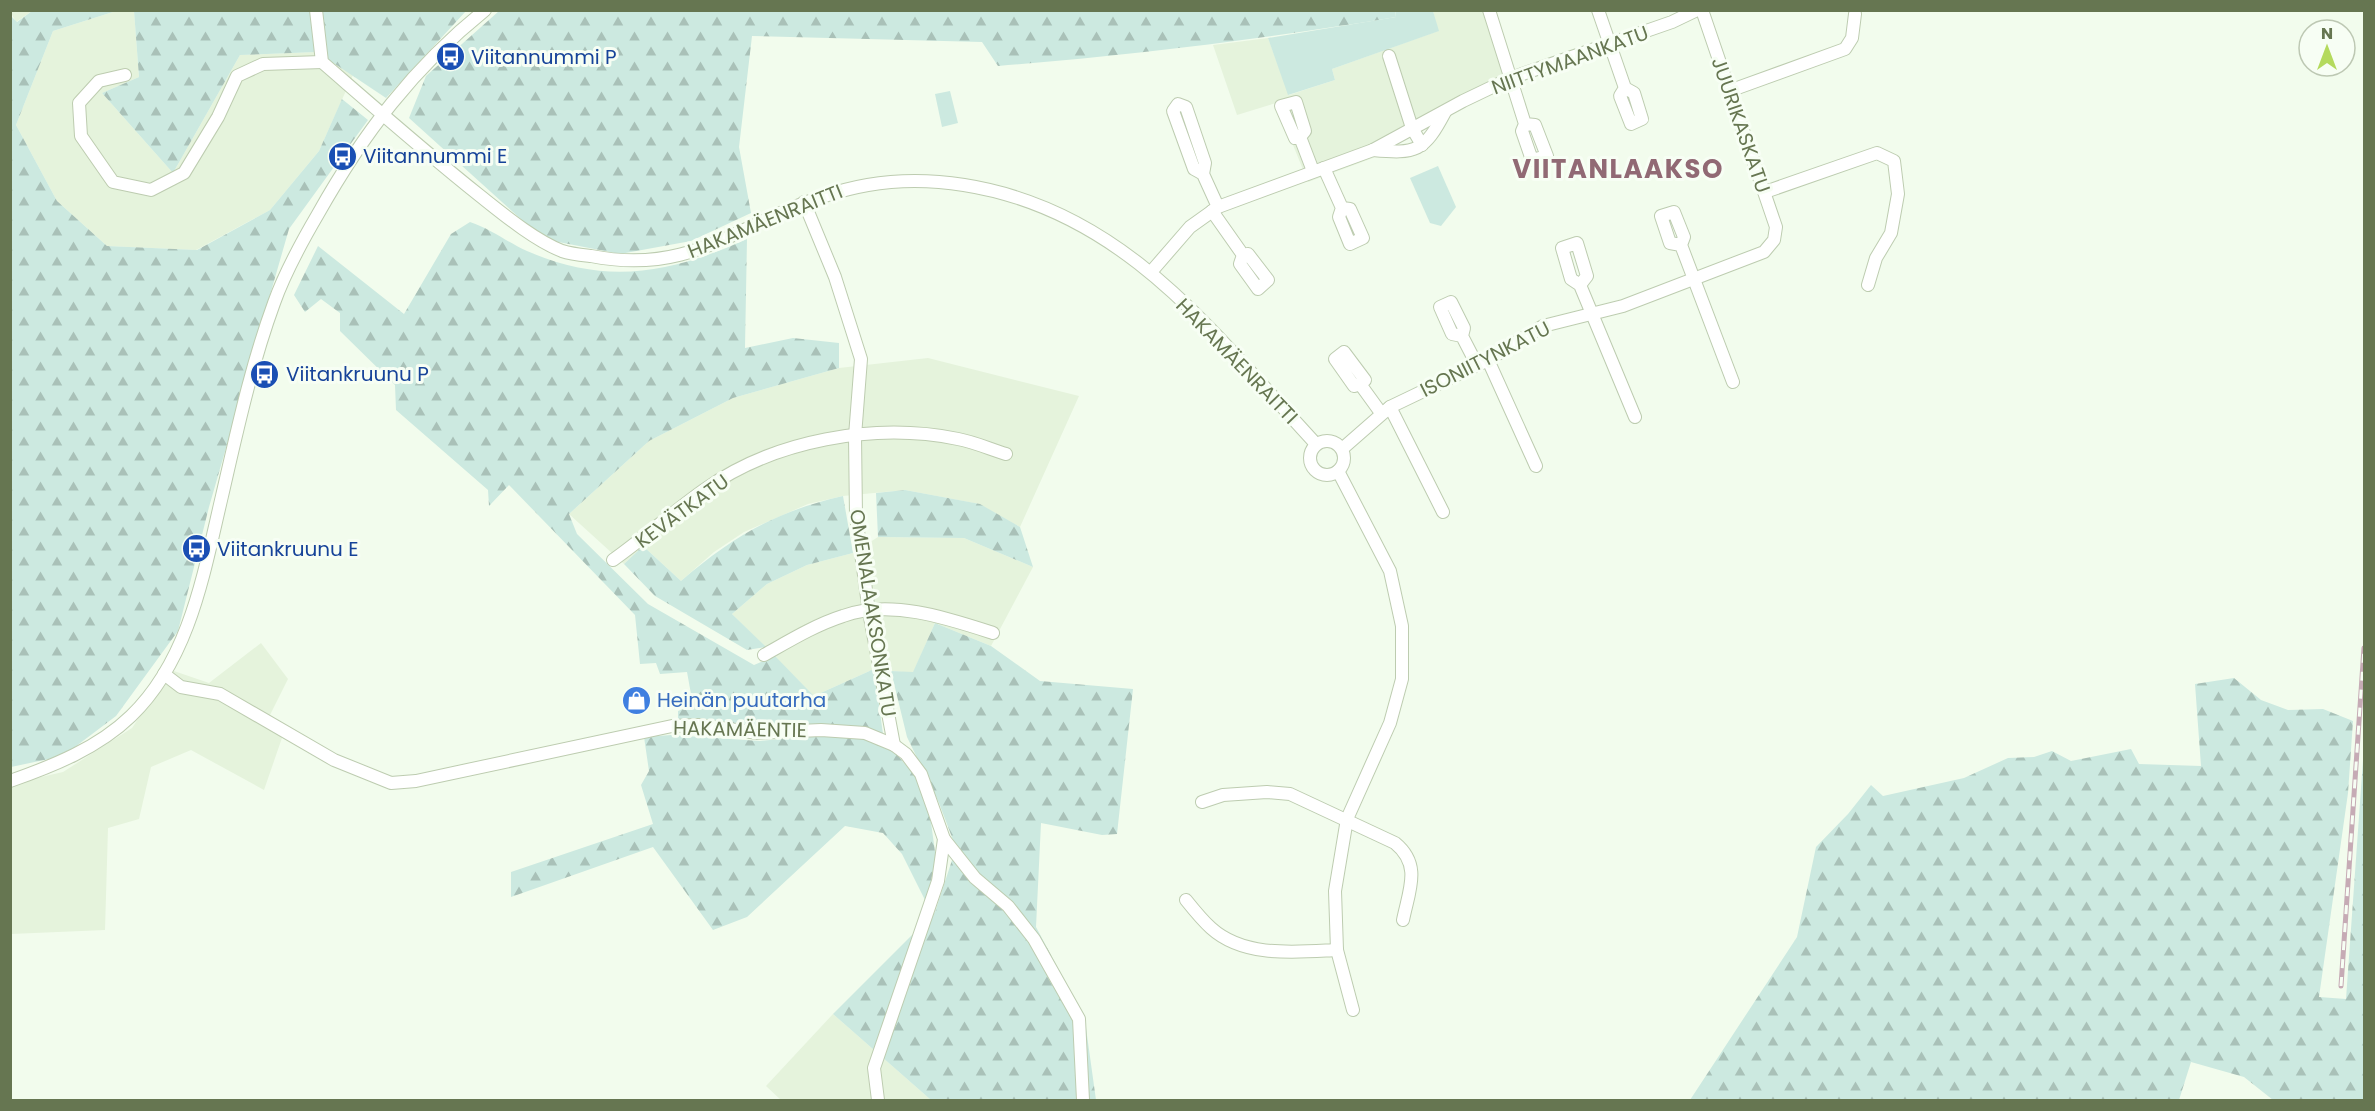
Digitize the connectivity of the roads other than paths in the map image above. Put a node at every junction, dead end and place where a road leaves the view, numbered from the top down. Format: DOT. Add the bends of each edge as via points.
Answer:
graph roads {
  1 [pos="316,10"];
  2 [pos="485,10"];
  3 [pos="1489,10"];
  4 [pos="1598,10"];
  5 [pos="1697,10"];
  6 [pos="1702,10"];
  7 [pos="1855,14"];
  8 [pos="1609,45"];
  9 [pos="1389,56"];
  10 [pos="322,62"];
  11 [pos="124,75"];
  12 [pos="1511,78"];
  13 [pos="1625,88"];
  14 [pos="1729,91"];
  15 [pos="1445,112"];
  16 [pos="382,113"];
  17 [pos="1525,124"];
  18 [pos="1412,128"];
  19 [pos="1189,137"];
  20 [pos="1300,137"];
  21 [pos="1422,145"];
  22 [pos="1373,150"];
  23 [pos="1318,169"];
  24 [pos="1764,192"];
  25 [pos="804,202"];
  26 [pos="1341,208"];
  27 [pos="1215,209"];
  28 [pos="1774,240"];
  29 [pos="1681,245"];
  30 [pos="1243,255"];
  31 [pos="1151,272"];
  32 [pos="1693,279"];
  33 [pos="1580,285"];
  34 [pos="1868,285"];
  35 [pos="1591,312"];
  36 [pos="1462,336"];
  37 [pos="1482,363"];
  38 [pos="1733,382"];
  39 [pos="1360,384"];
  40 [pos="1385,410"];
  41 [pos="1635,417"];
  42 [pos="855,436"];
  43 [pos="1316,444"];
  44 [pos="1342,449"];
  45 [pos="1006,454"];
  46 [pos="1536,466"];
  47 [pos="1338,471"];
  48 [pos="1443,512"];
  49 [pos="613,560"];
  50 [pos="869,612"];
  51 [pos="993,633"];
  52 [pos="764,654"];
  53 [pos="164,674"];
  54 [pos="894,745"];
  55 [pos="10,781"];
  56 [pos="1202,802"];
  57 [pos="1347,819"];
  58 [pos="944,839"];
  59 [pos="1186,900"];
  60 [pos="1403,920"];
  61 [pos="1337,950"];
  62 [pos="1353,1010"];
  63 [pos="878,1101"];
  64 [pos="1083,1101"];
  1 -- 10 [label="street"];
  2 -- 16 [label="street" via="452,37"];
  3 -- 12 [label="street"];
  4 -- 8 [label="street"];
  5 -- 8 [label="street, NIITTYMAANKATU"];
  6 -- 14 [label="street, JUURIKASKATU"];
  7 -- 14 [label="street" via="1852,38 1845,49"];
  8 -- 12 [label="street, NIITTYMAANKATU"];
  8 -- 13 [label="street"];
  9 -- 18 [label="street"];
  10 -- 11 [label="street" via="263,64 237,76 184,173 151,190 112,182 81,136 79,103 99,81"];
  10 -- 16 [label="street, HAKAMÄENRAITTI"];
  12 -- 15 [label="street, NIITTYMAANKATU"];
  12 -- 17 [label="street"];
  14 -- 24 [label="street, JUURIKASKATU"];
  15 -- 18 [label="street, NIITTYMAANKATU"];
  15 -- 21 [label="street"];
  16 -- 25 [label="street, HAKAMÄENRAITTI" via="511,220 562,251 619,262 659,261 701,250"];
  16 -- 53 [label="street" via="302,243 274,303 251,372 201,588"];
  18 -- 21 [label="street"];
  18 -- 22 [label="street, NIITTYMAANKATU"];
  19 -- 27 [label="street" via="1204,163 1203,174"];
  20 -- 23 [label="street"];
  21 -- 22 [label="street, NIITTYMAANKATU" via="1412,152"];
  22 -- 23 [label="street, NIITTYMAANKATU"];
  23 -- 26 [label="street"];
  23 -- 27 [label="street, NIITTYMAANKATU"];
  24 -- 28 [label="street, JUURIKASKATU" via="1776,227"];
  24 -- 34 [label="street" via="1877,153 1894,161 1898,194 1891,232 1876,258"];
  25 -- 31 [label="street, HAKAMÄENRAITTI" via="885,181 951,183 995,190 1065,215 1097,232"];
  25 -- 42 [label="street, OMENALAAKSONKATU" via="835,277 861,359"];
  27 -- 30 [label="street"];
  27 -- 31 [label="street, NIITTYMAANKATU" via="1190,227"];
  28 -- 32 [label="street, ISONIITYNKATU" via="1764,252"];
  29 -- 32 [label="street"];
  31 -- 43 [label="street, HAKAMÄENRAITTI"];
  32 -- 35 [label="street, ISONIITYNKATU" via="1623,306"];
  32 -- 38 [label="street"];
  33 -- 35 [label="street"];
  35 -- 37 [label="street, ISONIITYNKATU" via="1543,326"];
  35 -- 41 [label="street"];
  36 -- 37 [label="street"];
  37 -- 40 [label="street, ISONIITYNKATU"];
  37 -- 46 [label="street"];
  39 -- 40 [label="street"];
  40 -- 44 [label="street, ISONIITYNKATU"];
  40 -- 48 [label="street"];
  42 -- 45 [label="street, KEVÄTKATU" via="911,433 959,439"];
  42 -- 49 [label="street, KEVÄTKATU" via="823,440 760,458 705,490"];
  42 -- 50 [label="street, OMENALAAKSONKATU" via="856,516"];
  43 -- 44 [label="street" via="1333,442"];
  43 -- 47 [label="street" via="1310,453 1314,469 1323,475"];
  44 -- 47 [label="street" via="1344,460"];
  47 -- 57 [label="street" via="1390,571 1402,627 1402,679 1390,723"];
  50 -- 51 [label="street" via="937,615"];
  50 -- 52 [label="street" via="845,615"];
  50 -- 54 [label="street, OMENALAAKSONKATU"];
  53 -- 54 [label="street, HAKAMÄENTIE" via="181,687 220,694 334,760 391,783 416,781 672,726 758,733 865,733"];
  53 -- 55 [label="street" via="131,716 95,743 53,766"];
  54 -- 58 [label="street, HAKAMÄENTIE" via="921,774"];
  56 -- 57 [label="street" via="1223,795 1290,794"];
  57 -- 60 [label="street" via="1407,853 1412,878"];
  57 -- 61 [label="street" via="1335,891"];
  58 -- 63 [label="street, HAKAMÄENTIE" via="938,881 874,1068"];
  58 -- 64 [label="street" via="975,878 1008,906 1034,939 1079,1019"];
  59 -- 61 [label="street" via="1228,941 1262,951"];
  61 -- 62 [label="street"];
}
